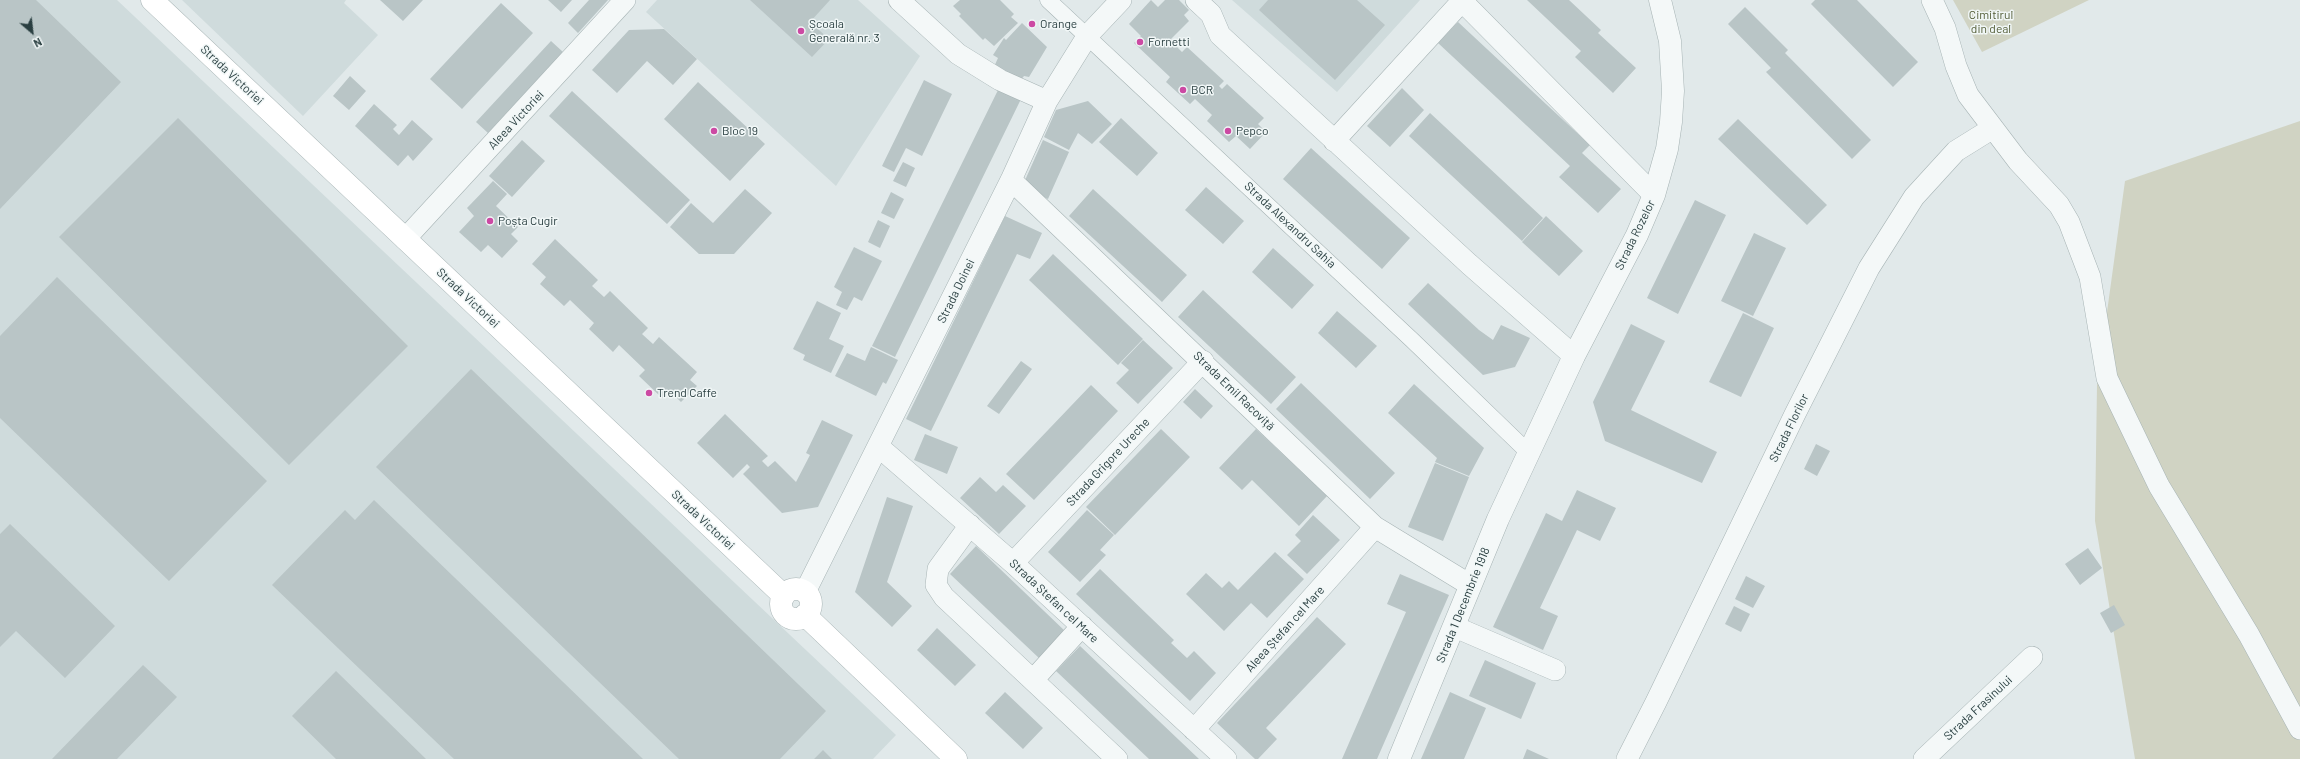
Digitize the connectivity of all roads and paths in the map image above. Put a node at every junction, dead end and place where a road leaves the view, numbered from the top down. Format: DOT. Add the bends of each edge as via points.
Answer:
graph roads {
  1 [pos="152,0"];
  2 [pos="625,0"];
  3 [pos="899,0"];
  4 [pos="1048,0"];
  5 [pos="1121,0"];
  6 [pos="1196,0"];
  7 [pos="1660,0"];
  8 [pos="1932,0"];
  9 [pos="1462,1"];
  10 [pos="1088,35"];
  11 [pos="1047,101"];
  12 [pos="1993,128"];
  13 [pos="1334,141"];
  14 [pos="1011,180"];
  15 [pos="1654,195"];
  16 [pos="405,239"];
  17 [pos="1574,356"];
  18 [pos="1203,361"];
  19 [pos="879,447"];
  20 [pos="1528,453"];
  21 [pos="970,525"];
  22 [pos="1375,527"];
  23 [pos="1013,563"];
  24 [pos="1470,585"];
  25 [pos="806,592"];
  26 [pos="784,596"];
  27 [pos="805,615"];
  28 [pos="1082,626"];
  29 [pos="1455,627"];
  30 [pos="2032,657"];
  31 [pos="1555,670"];
  32 [pos="1033,680"];
  33 [pos="2300,729"];
  34 [pos="1194,730"];
  35 [pos="1217,756"];
  36 [pos="956,759"];
  37 [pos="1118,759"];
  38 [pos="1399,759"];
  39 [pos="1627,759"];
  40 [pos="1924,759"];
  1 -- 16 [label="main road, Strada Victoriei"];
  2 -- 16 [label="street, Aleea Victoriei"];
  3 -- 11 [label="street" via="958,54 1000,80"];
  4 -- 10 [label="street, Strada Alexandru Sahia"];
  5 -- 10 [label="street, Strada Doinei"];
  6 -- 13 [label="street" via="1211,14 1220,35"];
  7 -- 15 [label="street, Strada Rozelor" via="1670,42 1673,91 1672,122"];
  8 -- 12 [label="street" via="1945,28 1964,88"];
  9 -- 13 [label="street"];
  9 -- 15 [label="street"];
  10 -- 11 [label="street, Strada Doinei"];
  10 -- 20 [label="street, Strada Alexandru Sahia" via="1412,340"];
  11 -- 14 [label="street, Strada Doinei"];
  12 -- 33 [label="street" via="2018,161 2059,205 2069,222 2090,277 2107,378 2159,486 2249,635"];
  12 -- 39 [label="street, Strada Florilor" via="1956,151 1914,196 1869,268"];
  13 -- 17 [label="street"];
  14 -- 18 [label="street, Strada Emil Racoviță"];
  14 -- 19 [label="street, Strada Doinei"];
  15 -- 17 [label="street, Strada Rozelor" via="1637,235"];
  16 -- 26 [label="main road, Strada Victoriei"];
  17 -- 20 [label="street, Strada Rozelor"];
  18 -- 22 [label="street, Strada Emil Racoviță"];
  18 -- 23 [label="street, Strada Grigore Ureche"];
  19 -- 21 [label="street, Strada Ștefan cel Mare"];
  19 -- 25 [label="street, Strada Doinei"];
  20 -- 24 [label="street, Strada 1 Decembrie 1918"];
  21 -- 23 [label="street, Strada Ștefan cel Mare"];
  21 -- 32 [label="street" via="938,569 936,585 944,597"];
  22 -- 24 [label="street, Strada Emil Racoviță"];
  22 -- 34 [label="street, Aleea Ștefan cel Mare"];
  23 -- 28 [label="street, Strada Ștefan cel Mare"];
  24 -- 29 [label="street, Strada 1 Decembrie 1918"];
  25 -- 26 [label="main road" via="791,590"];
  25 -- 27 [label="main road" via="810,604"];
  26 -- 27 [label="main road" via="782,605 786,614 795,618"];
  27 -- 36 [label="main road"];
  28 -- 32 [label="street"];
  28 -- 34 [label="street, Strada Ștefan cel Mare"];
  29 -- 31 [label="street"];
  29 -- 38 [label="street, Strada 1 Decembrie 1918"];
  30 -- 40 [label="street, Strada Frasinului"];
  32 -- 37 [label="street"];
  34 -- 35 [label="street, Strada Ștefan cel Mare"];
}
